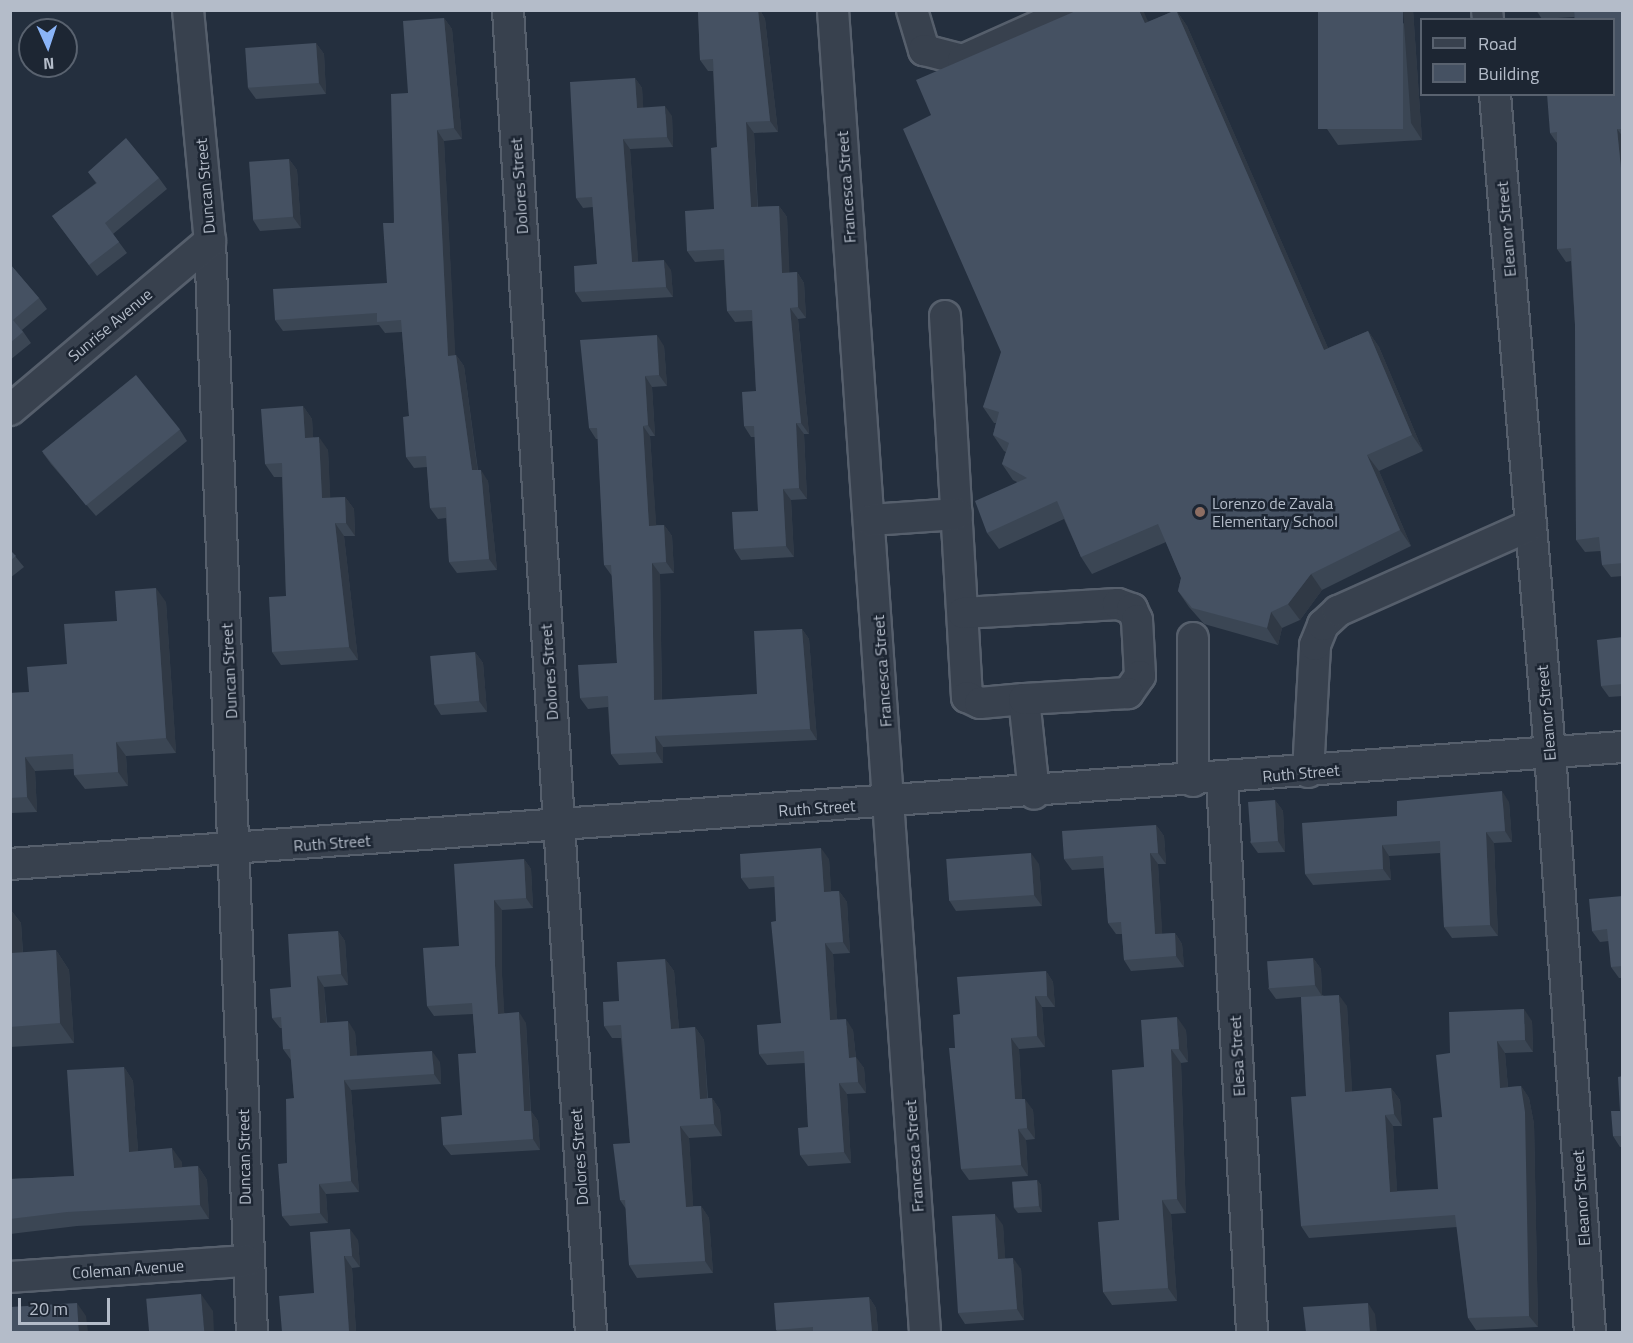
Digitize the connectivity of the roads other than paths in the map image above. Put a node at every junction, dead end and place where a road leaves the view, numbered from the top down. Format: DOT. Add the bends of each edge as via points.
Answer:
graph roads {
  1 [pos="188,10"];
  2 [pos="508,10"];
  3 [pos="833,10"];
  4 [pos="912,10"];
  5 [pos="1075,10"];
  6 [pos="1495,96"];
  7 [pos="210,241"];
  8 [pos="945,316"];
  9 [pos="10,410"];
  10 [pos="957,514"];
  11 [pos="871,520"];
  12 [pos="1531,525"];
  13 [pos="963,613"];
  14 [pos="1193,638"];
  15 [pos="1024,699"];
  16 [pos="1623,747"];
  17 [pos="1550,753"];
  18 [pos="1308,772"];
  19 [pos="1208,780"];
  20 [pos="1034,793"];
  21 [pos="892,803"];
  22 [pos="558,826"];
  23 [pos="237,850"];
  24 [pos="10,864"];
  25 [pos="246,1261"];
  26 [pos="10,1277"];
  27 [pos="252,1332"];
  28 [pos="591,1332"];
  29 [pos="925,1332"];
  30 [pos="1252,1332"];
  31 [pos="1590,1332"];
  1 -- 7 [label="street, Duncan Street"];
  2 -- 22 [label="street, Dolores Street"];
  3 -- 11 [label="street, Francesca Street"];
  4 -- 5 [label="street" via="924,50 963,60"];
  6 -- 12 [label="street, Eleanor Street"];
  7 -- 9 [label="street, Sunrise Avenue"];
  7 -- 23 [label="street, Duncan Street"];
  8 -- 10 [label="street"];
  10 -- 11 [label="street"];
  10 -- 13 [label="street"];
  11 -- 21 [label="street, Francesca Street"];
  12 -- 17 [label="street, Eleanor Street"];
  12 -- 18 [label="street" via="1338,611 1323,625 1315,645"];
  13 -- 15 [label="street" via="968,697 980,703"];
  13 -- 15 [label="street" via="1118,604 1132,609 1140,676 1128,693"];
  14 -- 19 [label="street, Elesa Street"];
  15 -- 20 [label="street"];
  16 -- 17 [label="street, Ruth Street"];
  17 -- 18 [label="street, Ruth Street"];
  17 -- 31 [label="street, Eleanor Street"];
  18 -- 19 [label="street, Ruth Street"];
  19 -- 20 [label="street, Ruth Street"];
  19 -- 30 [label="street, Elesa Street"];
  20 -- 21 [label="street, Ruth Street"];
  21 -- 22 [label="street, Ruth Street"];
  21 -- 29 [label="street, Francesca Street"];
  22 -- 23 [label="street, Ruth Street"];
  22 -- 28 [label="street, Dolores Street"];
  23 -- 24 [label="street, Ruth Street"];
  23 -- 25 [label="street, Duncan Street"];
  25 -- 26 [label="street, Coleman Avenue"];
  25 -- 27 [label="street, Duncan Street"];
}
